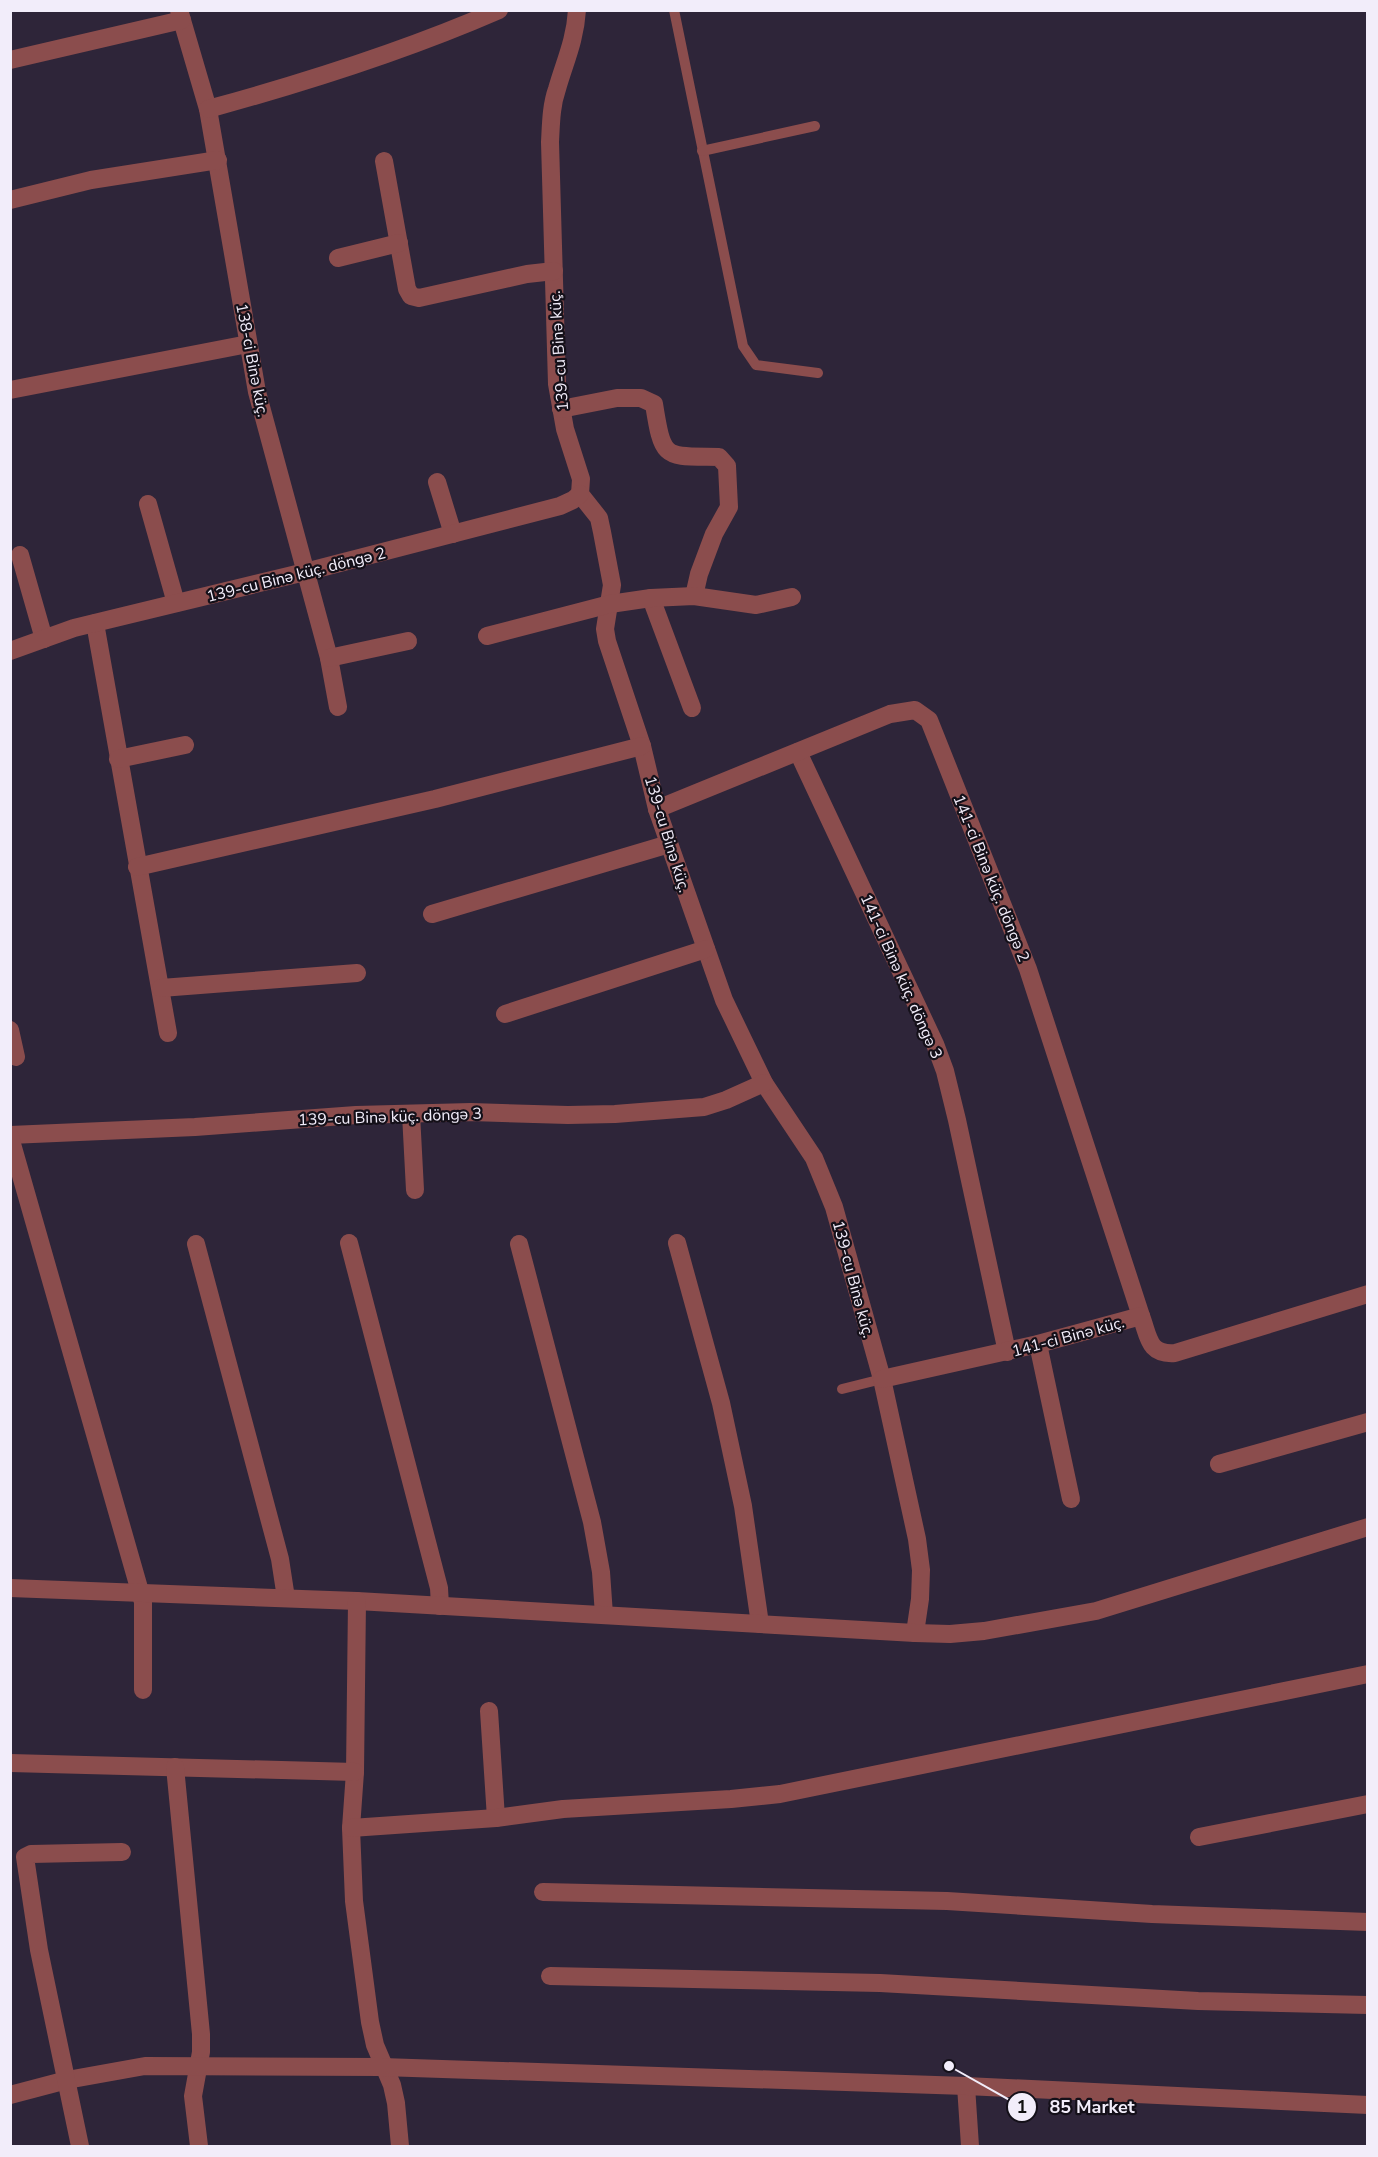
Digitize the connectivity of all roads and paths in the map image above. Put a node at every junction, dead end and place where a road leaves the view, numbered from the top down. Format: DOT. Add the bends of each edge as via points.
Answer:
graph roads {
  1 [pos="499,10"];
  2 [pos="578,10"];
  3 [pos="674,10"];
  4 [pos="181,15"];
  5 [pos="10,60"];
  6 [pos="208,109"];
  7 [pos="815,126"];
  8 [pos="702,152"];
  9 [pos="218,160"];
  10 [pos="384,161"];
  11 [pos="10,200"];
  12 [pos="399,243"];
  13 [pos="338,258"];
  14 [pos="554,271"];
  15 [pos="248,344"];
  16 [pos="818,373"];
  17 [pos="10,390"];
  18 [pos="561,409"];
  19 [pos="437,482"];
  20 [pos="580,494"];
  21 [pos="148,504"];
  22 [pos="453,534"];
  23 [pos="20,555"];
  24 [pos="306,572"];
  25 [pos="694,596"];
  26 [pos="792,597"];
  27 [pos="651,598"];
  28 [pos="176,603"];
  29 [pos="610,604"];
  30 [pos="95,623"];
  31 [pos="487,636"];
  32 [pos="44,639"];
  33 [pos="408,641"];
  34 [pos="10,651"];
  35 [pos="329,658"];
  36 [pos="338,707"];
  37 [pos="692,708"];
  38 [pos="185,745"];
  39 [pos="642,746"];
  40 [pos="798,752"];
  41 [pos="118,759"];
  42 [pos="657,808"];
  43 [pos="669,844"];
  44 [pos="137,867"];
  45 [pos="432,914"];
  46 [pos="706,949"];
  47 [pos="357,973"];
  48 [pos="160,988"];
  49 [pos="505,1014"];
  50 [pos="10,1030"];
  51 [pos="168,1033"];
  52 [pos="16,1057"];
  53 [pos="765,1083"];
  54 [pos="411,1114"];
  55 [pos="10,1136"];
  56 [pos="415,1190"];
  57 [pos="349,1243"];
  58 [pos="677,1243"];
  59 [pos="196,1244"];
  60 [pos="519,1244"];
  61 [pos="1368,1294"];
  62 [pos="1142,1316"];
  63 [pos="1038,1344"];
  64 [pos="1007,1352"];
  65 [pos="882,1379"];
  66 [pos="842,1389"];
  67 [pos="1368,1422"];
  68 [pos="1219,1464"];
  69 [pos="1071,1499"];
  70 [pos="1368,1527"];
  71 [pos="10,1588"];
  72 [pos="140,1592"];
  73 [pos="286,1598"];
  74 [pos="357,1601"];
  75 [pos="440,1606"];
  76 [pos="604,1616"];
  77 [pos="760,1624"];
  78 [pos="915,1633"];
  79 [pos="1368,1674"];
  80 [pos="143,1690"];
  81 [pos="489,1711"];
  82 [pos="10,1763"];
  83 [pos="175,1767"];
  84 [pos="355,1772"];
  85 [pos="1368,1804"];
  86 [pos="496,1818"];
  87 [pos="351,1828"];
  88 [pos="1199,1837"];
  89 [pos="122,1852"];
  90 [pos="543,1892"];
  91 [pos="1368,1922"];
  92 [pos="550,1976"];
  93 [pos="1368,2006"];
  94 [pos="199,2066"];
  95 [pos="382,2067"];
  96 [pos="67,2080"];
  97 [pos="966,2086"];
  98 [pos="10,2095"];
  99 [pos="1368,2105"];
  100 [pos="80,2146"];
  101 [pos="199,2146"];
  102 [pos="400,2146"];
  103 [pos="970,2146"];
  1 -- 6 [label="street" via="421,43"];
  2 -- 14 [label="street, 139-cu Binə küç." via="574,40 551,117"];
  3 -- 8 [label="lane"];
  4 -- 5 [label="street"];
  4 -- 6 [label="street, 138-ci Binə küç."];
  6 -- 9 [label="street, 138-ci Binə küç."];
  7 -- 8 [label="lane"];
  8 -- 16 [label="lane" via="743,346 756,365"];
  9 -- 11 [label="street" via="91,180"];
  9 -- 15 [label="street, 138-ci Binə küç."];
  10 -- 12 [label="street"];
  12 -- 13 [label="street"];
  12 -- 14 [label="street" via="407,289 411,296 419,298"];
  14 -- 18 [label="street, 139-cu Binə küç."];
  15 -- 17 [label="street"];
  15 -- 24 [label="street, 138-ci Binə küç." via="257,392"];
  18 -- 20 [label="street, 139-cu Binə küç." via="581,479"];
  18 -- 25 [label="street" via="641,398 654,404 659,439 667,451 677,456 719,457 727,466 729,507 714,534"];
  19 -- 22 [label="street"];
  20 -- 22 [label="street, 139-cu Binə küç. döngə 2" via="560,506"];
  20 -- 29 [label="street, 139-cu Binə küç." via="599,518 612,585"];
  21 -- 28 [label="street"];
  22 -- 24 [label="street, 139-cu Binə küç. döngə 2"];
  23 -- 32 [label="street"];
  24 -- 28 [label="street, 139-cu Binə küç. döngə 2"];
  24 -- 35 [label="street, 138-ci Binə küç."];
  25 -- 26 [label="street" via="756,605"];
  25 -- 27 [label="street"];
  27 -- 29 [label="street"];
  27 -- 37 [label="street"];
  28 -- 30 [label="street, 139-cu Binə küç. döngə 2"];
  29 -- 31 [label="street"];
  29 -- 39 [label="street, 139-cu Binə küç." via="605,629"];
  30 -- 32 [label="street, 139-cu Binə küç. döngə 2"];
  30 -- 41 [label="street"];
  32 -- 34 [label="street, 139-cu Binə küç. döngə 2"];
  33 -- 35 [label="street"];
  35 -- 36 [label="street, 138-ci Binə küç."];
  38 -- 41 [label="street"];
  39 -- 42 [label="street, 139-cu Binə küç."];
  39 -- 44 [label="street" via="435,799"];
  40 -- 42 [label="street, 141-ci Binə küç. döngə 2"];
  40 -- 62 [label="street, 141-ci Binə küç. döngə 2" via="890,714 915,710 928,720 1028,969"];
  40 -- 64 [label="street, 141-ci Binə küç. döngə 3" via="945,1071"];
  41 -- 44 [label="street"];
  42 -- 43 [label="street, 139-cu Binə küç."];
  43 -- 45 [label="street"];
  43 -- 46 [label="street, 139-cu Binə küç."];
  44 -- 48 [label="street"];
  46 -- 49 [label="street"];
  46 -- 53 [label="street, 139-cu Binə küç." via="737,1029"];
  47 -- 48 [label="street"];
  48 -- 51 [label="street"];
  50 -- 52 [label="street"];
  53 -- 54 [label="street, 139-cu Binə küç. döngə 3" via="704,1107 568,1116"];
  53 -- 65 [label="street, 139-cu Binə küç." via="826,1183"];
  54 -- 55 [label="street, 139-cu Binə küç. döngə 3"];
  54 -- 56 [label="street"];
  55 -- 72 [label="street"];
  57 -- 75 [label="street" via="439,1588"];
  58 -- 77 [label="street" via="721,1403 743,1506"];
  59 -- 73 [label="street" via="280,1559"];
  60 -- 76 [label="street" via="592,1522 602,1572"];
  61 -- 62 [label="street, 141-ci Binə küç." via="1175,1353 1164,1354 1152,1346"];
  62 -- 63 [label="street, 141-ci Binə küç."];
  63 -- 64 [label="street, 141-ci Binə küç."];
  63 -- 69 [label="street"];
  64 -- 65 [label="street, 141-ci Binə küç."];
  65 -- 66 [label="lane"];
  65 -- 78 [label="street, 139-cu Binə küç." via="918,1539 921,1570"];
  67 -- 68 [label="street"];
  70 -- 78 [label="street" via="1096,1611 984,1631"];
  71 -- 72 [label="street"];
  72 -- 73 [label="street"];
  72 -- 80 [label="street" via="144,1612"];
  73 -- 74 [label="street"];
  74 -- 75 [label="street"];
  74 -- 84 [label="street"];
  75 -- 76 [label="street"];
  76 -- 77 [label="street"];
  77 -- 78 [label="street"];
  79 -- 86 [label="street" via="780,1794 563,1809"];
  81 -- 86 [label="street"];
  82 -- 83 [label="street"];
  83 -- 84 [label="street"];
  83 -- 94 [label="street" via="201,2034"];
  84 -- 87 [label="street"];
  85 -- 88 [label="street"];
  86 -- 87 [label="street"];
  87 -- 95 [label="street" via="358,1944 370,2022"];
  89 -- 96 [label="street" via="25,1857 39,1950"];
  90 -- 91 [label="street" via="947,1901"];
  92 -- 93 [label="street" via="880,1983 1198,2001"];
  94 -- 95 [label="street"];
  94 -- 96 [label="street" via="146,2066"];
  94 -- 101 [label="street" via="193,2096"];
  95 -- 97 [label="street"];
  95 -- 102 [label="street" via="392,2085"];
  96 -- 98 [label="street"];
  96 -- 100 [label="street"];
  97 -- 99 [label="street"];
  97 -- 103 [label="street"];
}
